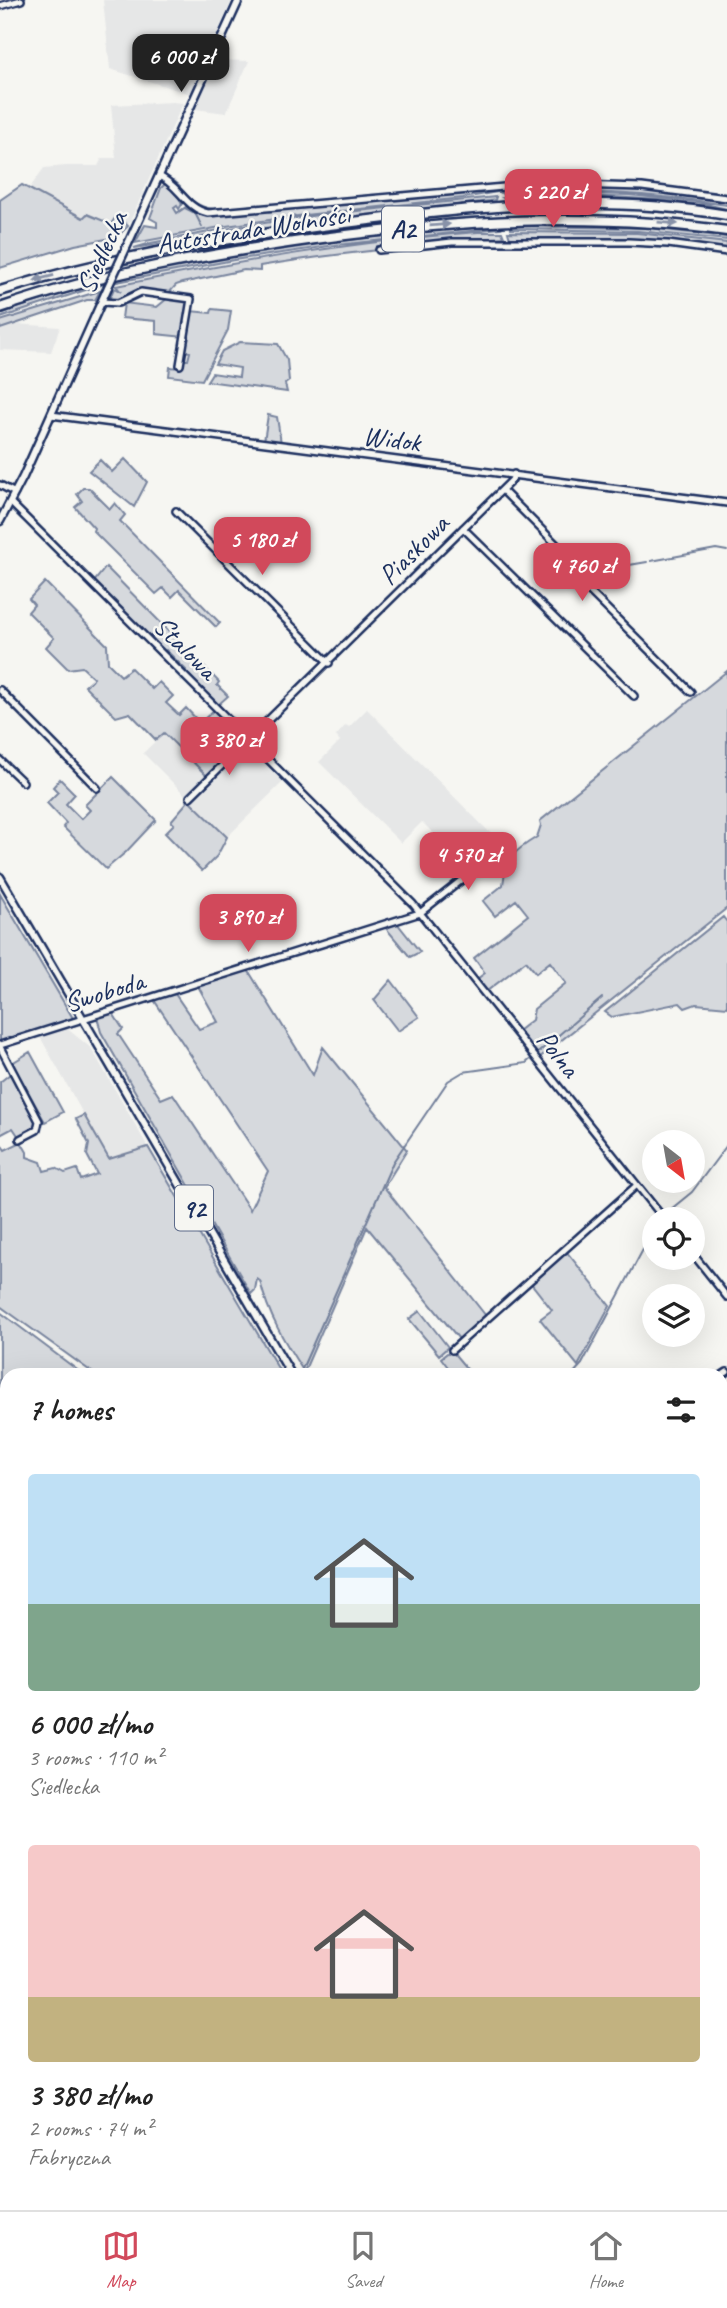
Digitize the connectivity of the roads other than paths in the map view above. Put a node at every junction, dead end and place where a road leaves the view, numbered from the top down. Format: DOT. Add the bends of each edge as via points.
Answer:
graph roads {
  1 [pos="21,0"];
  2 [pos="239,0"];
  3 [pos="0,6"];
  4 [pos="159,176"];
  5 [pos="727,198"];
  6 [pos="727,215"];
  7 [pos="727,231"];
  8 [pos="379,250"];
  9 [pos="727,252"];
  10 [pos="0,291"];
  11 [pos="102,302"];
  12 [pos="0,308"];
  13 [pos="180,365"];
  14 [pos="51,415"];
  15 [pos="514,474"];
  16 [pos="0,485"];
  17 [pos="502,490"];
  18 [pos="15,494"];
  19 [pos="10,502"];
  20 [pos="727,503"];
  21 [pos="176,510"];
  22 [pos="0,521"];
  23 [pos="463,528"];
  24 [pos="329,663"];
  25 [pos="0,691"];
  26 [pos="691,692"];
  27 [pos="634,696"];
  28 [pos="249,739"];
  29 [pos="0,760"];
  30 [pos="23,782"];
  31 [pos="97,788"];
  32 [pos="190,797"];
  33 [pos="501,849"];
  34 [pos="0,877"];
  35 [pos="420,913"];
  36 [pos="84,1020"];
  37 [pos="0,1046"];
  38 [pos="20,1139"];
  39 [pos="637,1185"];
  40 [pos="655,1207"];
  41 [pos="705,1269"];
  42 [pos="727,1297"];
  43 [pos="452,1350"];
  44 [pos="287,1368"];
  1 -- 3 [label="street"];
  2 -- 4 [label="main road, Siedlecka"];
  4 -- 5 [label="street" via="189,204 208,213 539,184 642,187"];
  4 -- 11 [label="main road, Siedlecka, bridge"];
  6 -- 10 [label="highway, Autostrada Wolności / A2, one-way" via="578,203 428,213 178,247"];
  12 -- 7 [label="highway, Autostrada Wolności / A2, one-way" via="151,267 362,233 579,219"];
  8 -- 9 [label="street" via="452,242 630,242"];
  11 -- 13 [label="street" via="118,303 141,292 191,299"];
  11 -- 14 [label="main road, Siedlecka"];
  14 -- 15 [label="street, Widok"];
  14 -- 18 [label="main road, Siedlecka"];
  15 -- 17 [label="street, Piaskowa"];
  15 -- 20 [label="street, Widok"];
  16 -- 18 [label="street"];
  17 -- 23 [label="street, Piaskowa"];
  17 -- 26 [label="street" via="568,556 570,572"];
  18 -- 19 [label="main road, Siedlecka"];
  19 -- 22 [label="main road, Siedlecka"];
  19 -- 28 [label="street, Stalowa"];
  21 -- 24 [label="street"];
  23 -- 24 [label="street, Piaskowa"];
  23 -- 27 [label="street"];
  24 -- 28 [label="street, Piaskowa"];
  25 -- 31 [label="street"];
  28 -- 32 [label="street, Piaskowa"];
  28 -- 35 [label="street, Stalowa"];
  29 -- 30 [label="street"];
  33 -- 35 [label="street"];
  34 -- 36 [label="main road, 92"];
  35 -- 36 [label="street, Swoboda"];
  35 -- 39 [label="street, Polna"];
  36 -- 37 [label="street, Swoboda"];
  36 -- 44 [label="main road, 92"];
  37 -- 38 [label="street" via="39,1121 37,1130"];
  39 -- 40 [label="street, Polna"];
  39 -- 43 [label="street"];
  41 -- 42 [label="street"];
}
